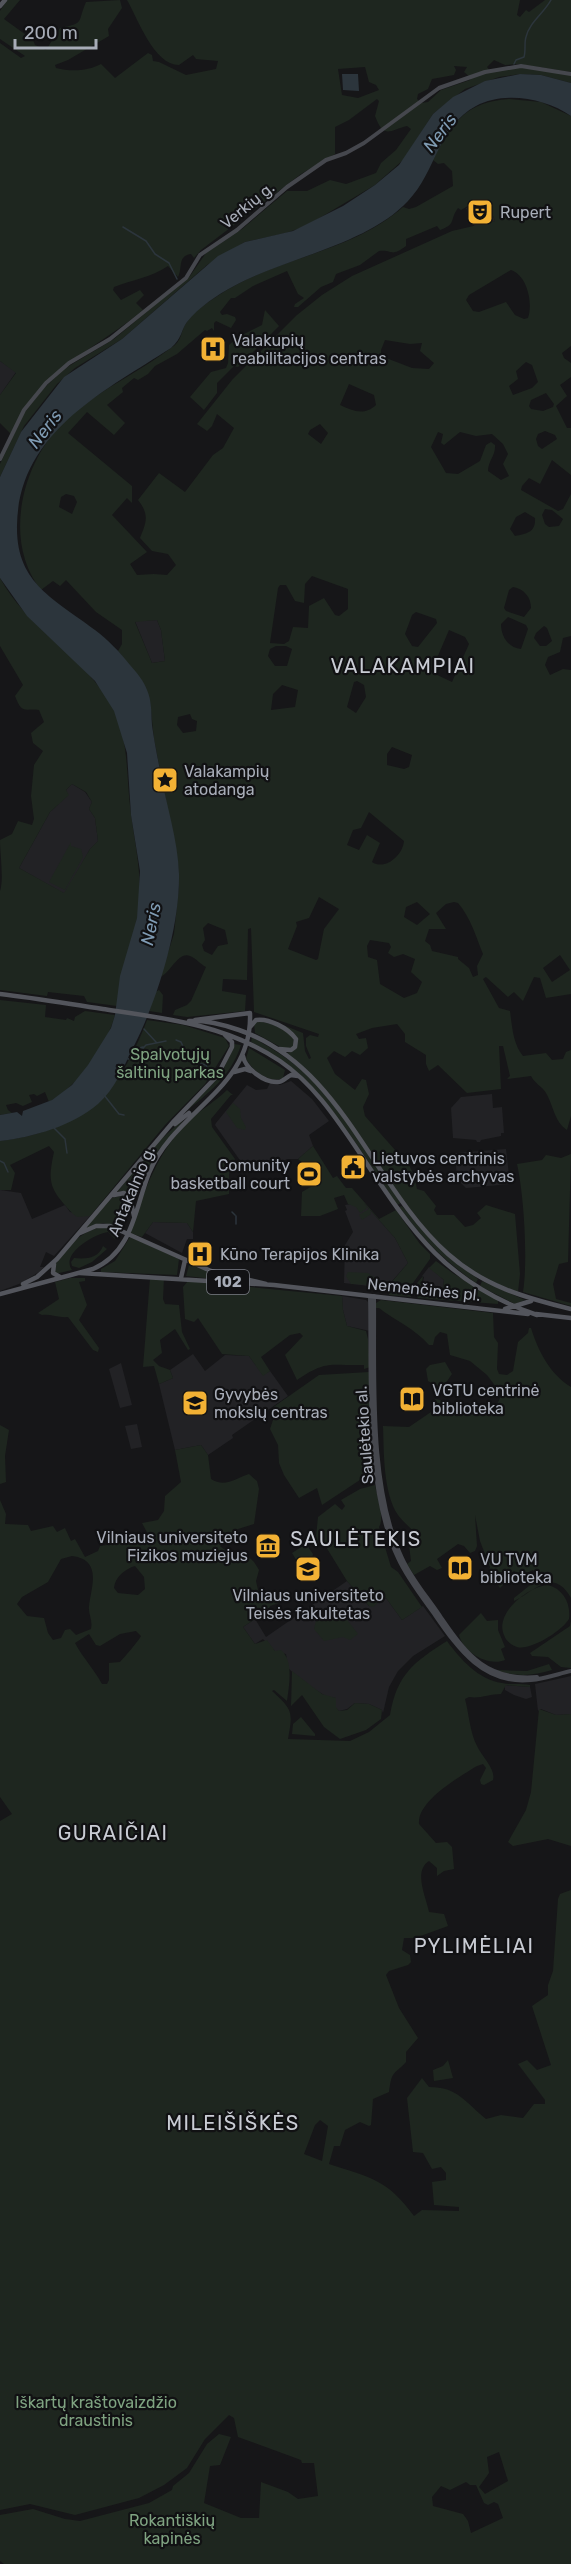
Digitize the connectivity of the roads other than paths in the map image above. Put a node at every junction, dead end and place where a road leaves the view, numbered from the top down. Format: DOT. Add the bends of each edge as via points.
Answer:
graph roads {
  1 [pos="5,0"];
  2 [pos="0,6"];
  3 [pos="571,74"];
  4 [pos="0,459"];
  5 [pos="0,994"];
  6 [pos="187,1021"];
  7 [pos="250,1027"];
  8 [pos="223,1033"];
  9 [pos="275,1047"];
  10 [pos="244,1050"];
  11 [pos="280,1061"];
  12 [pos="252,1071"];
  13 [pos="234,1072"];
  14 [pos="299,1076"];
  15 [pos="286,1077"];
  16 [pos="200,1106"];
  17 [pos="161,1136"];
  18 [pos="110,1197"];
  19 [pos="404,1205"];
  20 [pos="398,1209"];
  21 [pos="134,1219"];
  22 [pos="76,1236"];
  23 [pos="57,1259"];
  24 [pos="186,1260"];
  25 [pos="80,1273"];
  26 [pos="61,1277"];
  27 [pos="182,1278"];
  28 [pos="482,1280"];
  29 [pos="274,1286"];
  30 [pos="479,1287"];
  31 [pos="2,1294"];
  32 [pos="372,1296"];
  33 [pos="499,1298"];
  34 [pos="535,1301"];
  35 [pos="554,1305"];
  36 [pos="514,1306"];
  37 [pos="494,1309"];
  38 [pos="571,1309"];
  39 [pos="502,1310"];
  40 [pos="537,1315"];
  41 [pos="553,1316"];
  42 [pos="571,1318"];
  43 [pos="571,1671"];
  44 [pos="532,1679"];
  1 -- 2 [label="main road"];
  3 -- 4 [label="main road, Verkių g." via="521,66 484,72 440,88 364,143 326,160 200,255 186,278 110,339 69,363 46,383 24,410"];
  5 -- 6 [label="main road"];
  6 -- 7 [label="main road, Antakalnio g." via="250,1013"];
  6 -- 8 [label="main road"];
  6 -- 9 [label="main road" via="233,1028"];
  7 -- 9 [label="main road" via="259,1019 268,1021 296,1039 291,1050"];
  7 -- 10 [label="main road, Antakalnio g."];
  8 -- 11 [label="main road"];
  8 -- 17 [label="main road, Antakalnio g." via="232,1045 224,1067"];
  9 -- 19 [label="main road" via="308,1073 330,1098"];
  10 -- 12 [label="main road" via="245,1062"];
  10 -- 13 [label="main road, Antakalnio g."];
  11 -- 14 [label="main road"];
  11 -- 15 [label="main road"];
  12 -- 13 [label="main road"];
  12 -- 15 [label="main road" via="273,1082"];
  13 -- 16 [label="main road, Antakalnio g."];
  14 -- 15 [label="main road"];
  14 -- 20 [label="main road" via="331,1111"];
  16 -- 17 [label="main road"];
  16 -- 21 [label="main road, Antakalnio g." via="158,1154"];
  17 -- 18 [label="main road, Antakalnio g."];
  18 -- 21 [label="main road" via="121,1193 128,1196"];
  18 -- 22 [label="main road, Antakalnio g."];
  19 -- 20 [label="main road"];
  19 -- 28 [label="main road" via="436,1243"];
  20 -- 30 [label="main road" via="431,1251"];
  21 -- 25 [label="main road, Antakalnio g." via="110,1259"];
  22 -- 23 [label="main road, Antakalnio g."];
  22 -- 24 [label="main road, Nemenčinės pl. / 102" via="96,1226 110,1226"];
  23 -- 26 [label="main road" via="52,1271"];
  23 -- 31 [label="main road, Antakalnio g." via="37,1277"];
  24 -- 27 [label="main road"];
  24 -- 29 [label="main road, Nemenčinės pl. / 102" via="220,1274"];
  25 -- 26 [label="main road, Antakalnio g."];
  25 -- 27 [label="main road, Nemenčinės pl. / 102"];
  26 -- 31 [label="main road, Antakalnio g."];
  27 -- 29 [label="main road, Nemenčinės pl. / 102"];
  28 -- 30 [label="main road"];
  28 -- 34 [label="main road"];
  29 -- 32 [label="main road, Nemenčinės pl. / 102"];
  30 -- 33 [label="main road"];
  32 -- 37 [label="main road, Nemenčinės pl. / 102"];
  32 -- 44 [label="main road, Saulėtekio al." via="378,1463 394,1537 412,1575 460,1644 488,1668"];
  32 -- 44 [label="main road, Saulėtekio al." via="375,1463 395,1552 464,1656 500,1678"];
  33 -- 36 [label="main road"];
  33 -- 37 [label="main road" via="500,1304"];
  34 -- 35 [label="main road, 102"];
  34 -- 36 [label="main road, 102"];
  35 -- 38 [label="main road, 102"];
  35 -- 41 [label="main road" via="558,1310"];
  36 -- 39 [label="main road, 102"];
  36 -- 40 [label="main road"];
  37 -- 39 [label="main road, Nemenčinės pl. / 102"];
  39 -- 40 [label="main road, Nemenčinės pl. / 102"];
  40 -- 41 [label="main road, Nemenčinės pl. / 102"];
  41 -- 42 [label="main road, Nemenčinės pl. / 102"];
  43 -- 44 [label="main road"];
}
